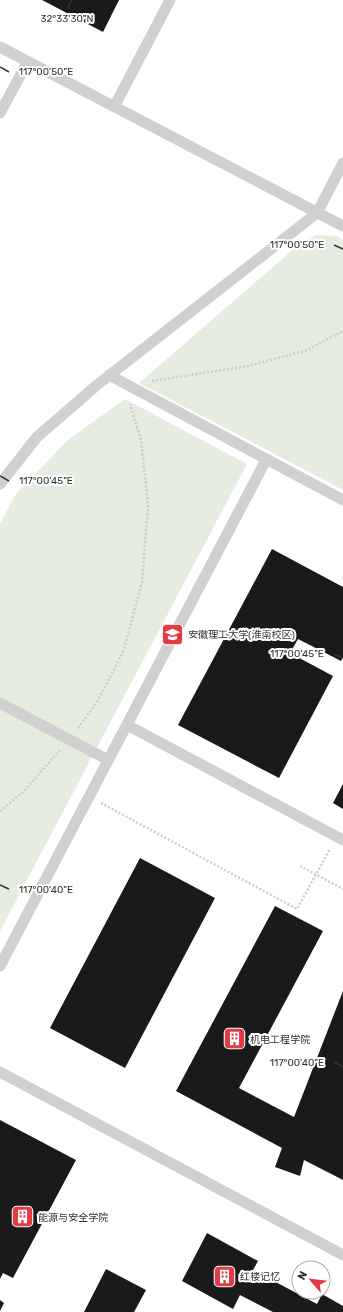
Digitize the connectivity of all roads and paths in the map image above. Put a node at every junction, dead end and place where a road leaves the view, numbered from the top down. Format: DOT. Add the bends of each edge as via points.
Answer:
graph roads {
  1 [pos="170,0"];
  2 [pos="0,47"];
  3 [pos="27,63"];
  4 [pos="114,107"];
  5 [pos="0,113"];
  6 [pos="343,164"];
  7 [pos="317,213"];
  8 [pos="343,226"];
  9 [pos="343,331"];
  10 [pos="109,375"];
  11 [pos="126,384"];
  12 [pos="266,460"];
  13 [pos="2,478"];
  14 [pos="343,500"];
  15 [pos="0,703"];
  16 [pos="127,725"];
  17 [pos="69,740"];
  18 [pos="108,760"];
  19 [pos="89,797"];
  20 [pos="0,811"];
  21 [pos="340,838"];
  22 [pos="300,866"];
  23 [pos="316,874"];
  24 [pos="343,889"];
  25 [pos="0,966"];
  26 [pos="0,1072"];
  27 [pos="343,1255"];
  1 -- 4 [label="lane"];
  2 -- 4 [label="lane"];
  3 -- 5 [label="lane"];
  4 -- 7 [label="lane"];
  6 -- 7 [label="lane"];
  7 -- 8 [label="lane"];
  7 -- 10 [label="lane"];
  9 -- 11 [label="path" via="306,351 248,366"];
  10 -- 11 [label="lane"];
  10 -- 13 [label="lane" via="37,437"];
  11 -- 12 [label="lane"];
  11 -- 17 [label="path" via="141,440 148,505 142,583 123,652 97,702"];
  12 -- 14 [label="lane"];
  12 -- 16 [label="lane"];
  15 -- 17 [label="lane"];
  16 -- 18 [label="lane"];
  16 -- 21 [label="lane"];
  17 -- 18 [label="lane"];
  17 -- 20 [label="path" via="24,792"];
  18 -- 19 [label="lane"];
  19 -- 23 [label="path" via="297,909"];
  19 -- 25 [label="lane"];
  21 -- 23 [label="path"];
  22 -- 23 [label="path"];
  23 -- 24 [label="path"];
  26 -- 27 [label="lane"];
}
